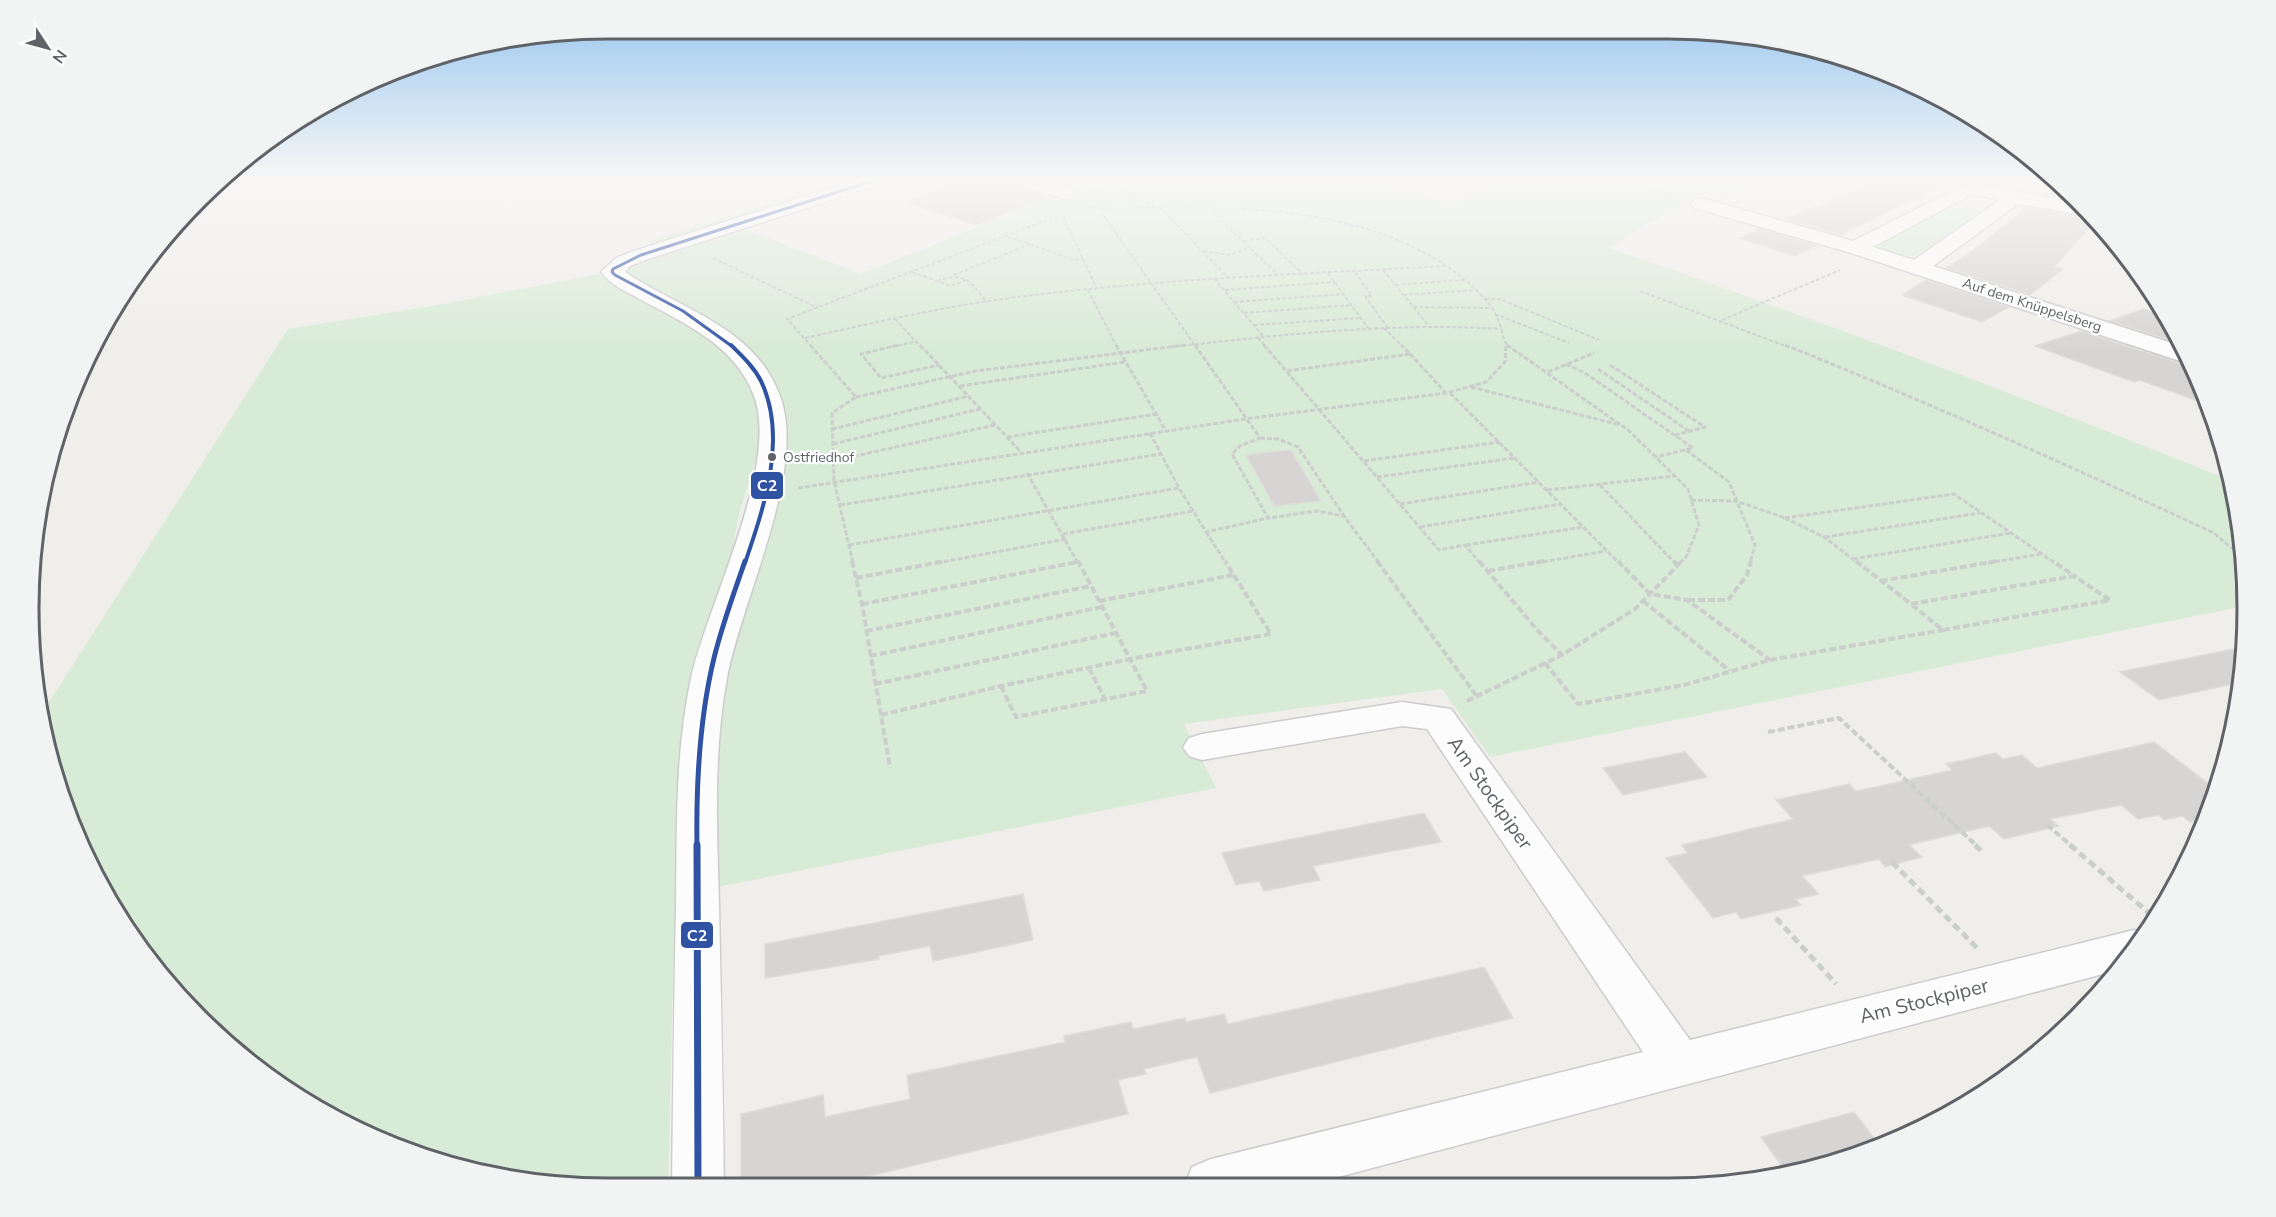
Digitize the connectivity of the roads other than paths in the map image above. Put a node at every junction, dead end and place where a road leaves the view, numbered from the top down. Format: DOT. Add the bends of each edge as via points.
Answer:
graph roads {
  1 [pos="695,238"];
  2 [pos="1819,238"];
  3 [pos="1875,238"];
  4 [pos="1960,238"];
  5 [pos="1855,248"];
  6 [pos="1917,268"];
  7 [pos="2175,352"];
  8 [pos="1202,747"];
  9 [pos="2122,951"];
  10 [pos="1679,1064"];
  11 [pos="698,1178"];
  12 [pos="1238,1178"];
  1 -- 11 [label="street" via="641,255 612,272 708,328 736,350 763,387 772,427 768,477 716,650 698,759"];
  2 -- 5 [label="street, Auf dem Knüppelsberg"];
  3 -- 5 [label="street"];
  4 -- 6 [label="street"];
  5 -- 6 [label="street, Auf dem Knüppelsberg"];
  6 -- 7 [label="street, Auf dem Knüppelsberg"];
  8 -- 10 [label="street, Am Stockpiper" via="1402,714 1438,718"];
  9 -- 10 [label="street, Am Stockpiper"];
  10 -- 12 [label="street, Am Stockpiper"];
}
